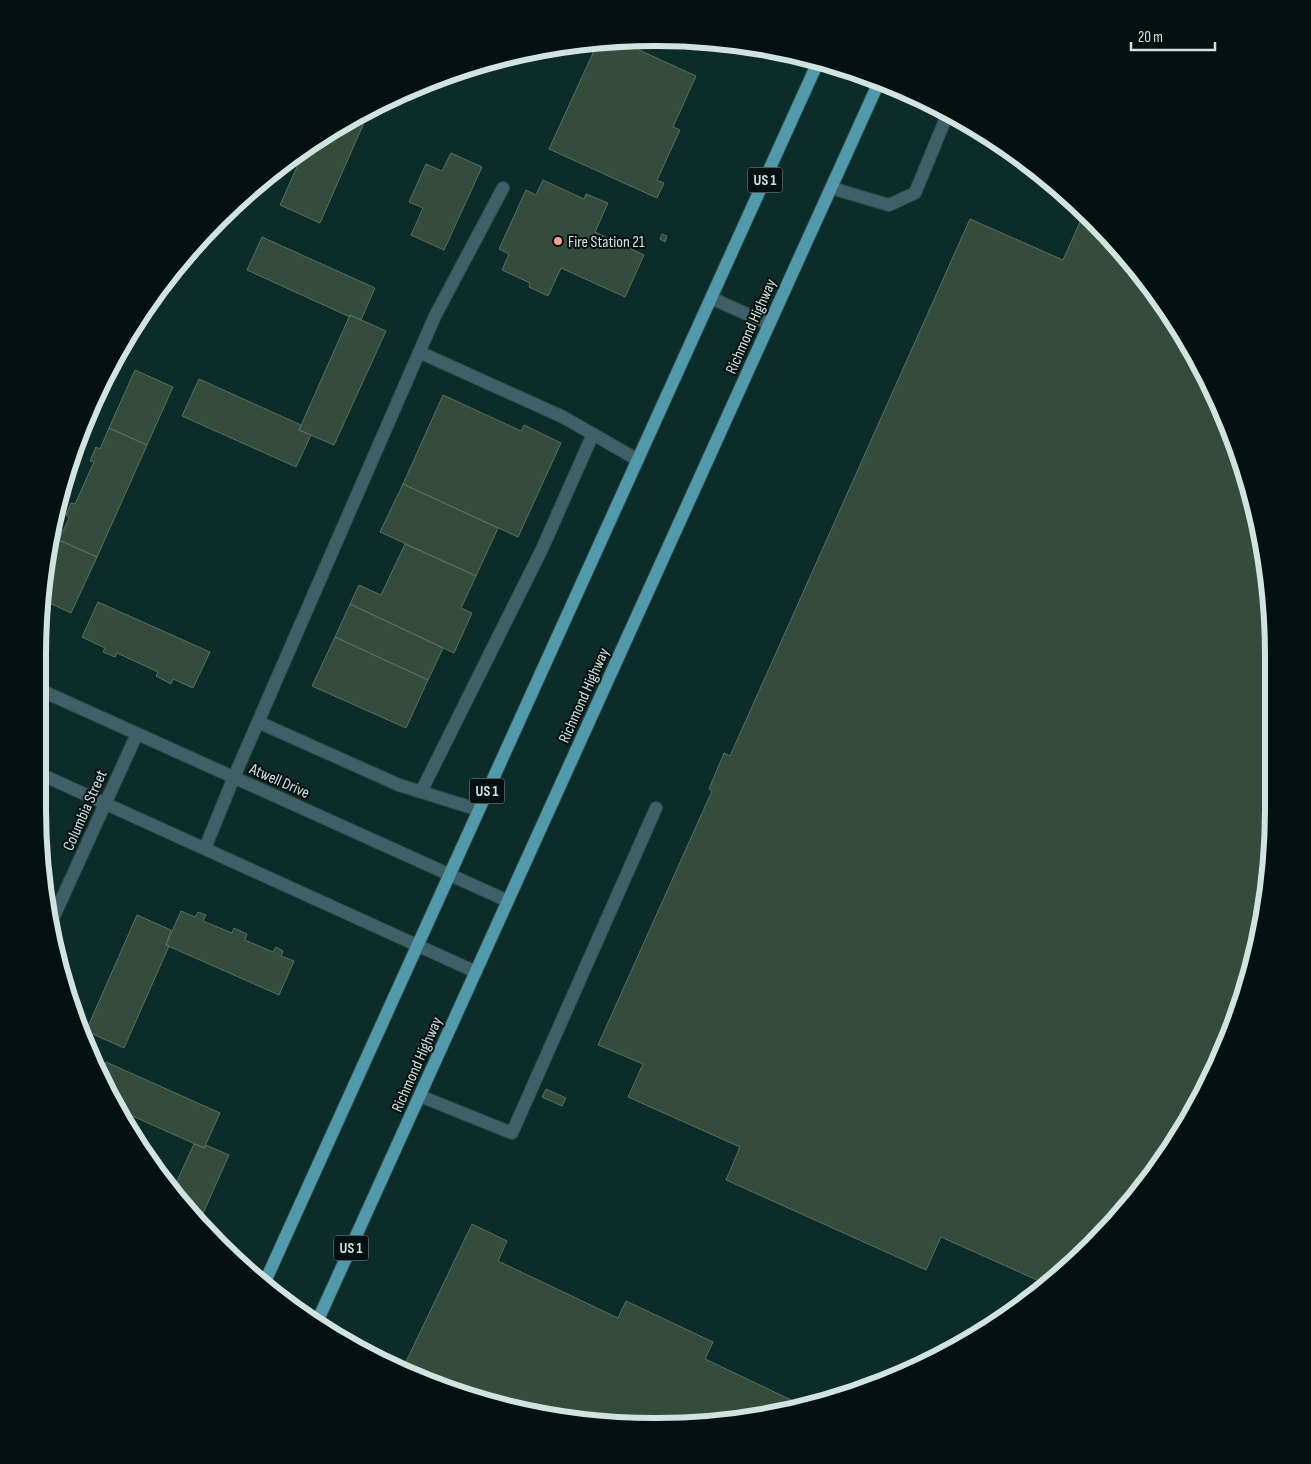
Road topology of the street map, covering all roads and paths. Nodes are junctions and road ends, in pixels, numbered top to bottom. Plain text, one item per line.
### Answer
1 (815, 68) edge
2 (876, 88) edge
3 (945, 120) edge
4 (503, 188) dead end
5 (830, 188) junction
6 (711, 298) junction
7 (769, 324) junction
8 (419, 352) junction
9 (593, 434) junction
10 (638, 460) junction
11 (46, 693) edge
12 (258, 722) junction
13 (137, 734) junction
14 (46, 777) edge
15 (234, 777) junction
16 (421, 792) junction
17 (105, 803) junction
18 (656, 808) dead end
19 (479, 810) junction
20 (205, 848) junction
21 (450, 875) junction
22 (508, 901) junction
23 (55, 913) edge
24 (418, 945) junction
25 (476, 972) junction
26 (420, 1096) junction
27 (267, 1277) edge
28 (319, 1317) edge

1 - 6 main road, US 1
2 - 5 main road, Richmond Highway / US 1
3 - 5 street
4 - 8 street
5 - 7 main road, Richmond Highway / US 1
6 - 7 street
6 - 10 main road, US 1
7 - 22 main road, Richmond Highway / US 1
8 - 9 street
8 - 12 street
9 - 10 street
9 - 16 street
10 - 19 main road, US 1
11 - 13 street, Atwell Drive
12 - 15 street
12 - 16 street
13 - 15 street, Atwell Drive
13 - 17 street, Columbia Street
14 - 17 street
15 - 20 street
15 - 21 street, Atwell Drive
16 - 19 street
17 - 20 street
17 - 23 street, Columbia Street
18 - 26 street
19 - 21 main road, US 1
20 - 24 street
21 - 22 street, Atwell Drive
21 - 24 main road, US 1
22 - 25 main road, Richmond Highway / US 1
24 - 25 street
24 - 27 main road, US 1
25 - 26 main road, Richmond Highway / US 1
26 - 28 main road, Richmond Highway / US 1

